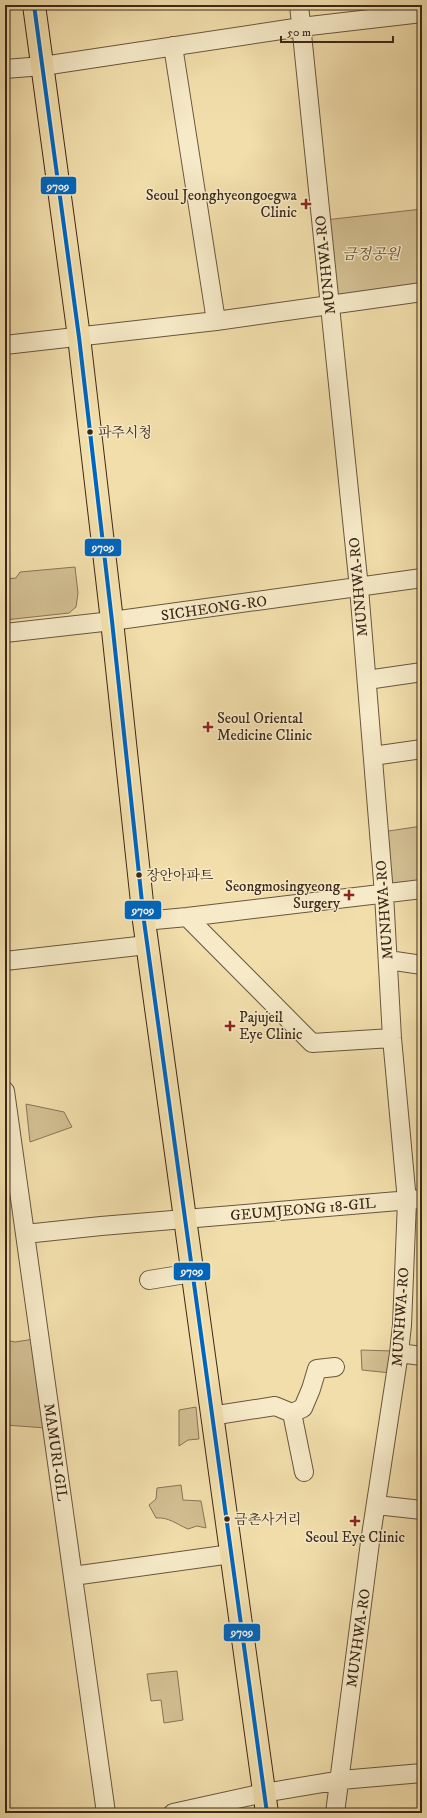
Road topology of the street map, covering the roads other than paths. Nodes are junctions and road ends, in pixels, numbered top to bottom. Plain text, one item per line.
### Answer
1 (34, 5) edge
2 (299, 5) edge
3 (422, 13) edge
4 (301, 27) junction
5 (173, 46) junction
6 (43, 66) junction
7 (5, 69) edge
8 (422, 292) edge
9 (329, 306) junction
10 (216, 321) junction
11 (79, 337) junction
12 (5, 345) edge
13 (422, 578) edge
14 (359, 588) junction
15 (112, 621) junction
16 (5, 634) edge
17 (422, 672) edge
18 (367, 680) junction
19 (422, 749) edge
20 (373, 756) junction
21 (422, 889) edge
22 (384, 894) junction
23 (187, 917) junction
24 (144, 921) junction
25 (147, 945) junction
26 (388, 960) junction
27 (5, 961) edge
28 (422, 966) edge
29 (392, 1038) junction
30 (5, 1091) edge
31 (415, 1200) edge
32 (184, 1219) junction
33 (25, 1234) junction
34 (192, 1273) junction
35 (149, 1280) dead end
36 (399, 1353) junction
37 (422, 1356) edge
38 (335, 1367) dead end
39 (292, 1413) junction
40 (212, 1416) junction
41 (304, 1472) dead end
42 (376, 1506) junction
43 (422, 1510) edge
44 (231, 1554) junction
45 (73, 1576) junction
46 (422, 1773) edge
47 (340, 1780) junction
48 (266, 1803) edge
49 (106, 1813) edge
50 (173, 1813) edge
51 (335, 1813) edge

1 - 6 main road
2 - 4 street, MUNHWA-RO
3 - 4 street
4 - 5 street
4 - 9 street, MUNHWA-RO
5 - 6 street
5 - 10 street
6 - 7 street
6 - 11 main road
8 - 9 street
9 - 10 street
9 - 14 street, MUNHWA-RO
10 - 11 street
11 - 12 street
11 - 15 main road
13 - 14 street, SICHEONG-RO
14 - 15 street, SICHEONG-RO
14 - 18 street, MUNHWA-RO
15 - 16 street, SICHEONG-RO
15 - 24 main road
17 - 18 street
18 - 20 street, MUNHWA-RO
19 - 20 street
20 - 22 street, MUNHWA-RO
21 - 22 street
22 - 23 street
22 - 26 street, MUNHWA-RO
23 - 24 street
23 - 29 street
24 - 25 main road
25 - 27 street
25 - 32 main road
26 - 28 street
26 - 29 street, MUNHWA-RO
29 - 31 street, MUNHWA-RO
30 - 33 street, MAMURI-GIL
31 - 32 street, GEUMJEONG 18-GIL
31 - 36 street, MUNHWA-RO
32 - 33 street, GEUMJEONG 18-GIL
32 - 34 main road
33 - 45 street, MAMURI-GIL
34 - 35 street
34 - 40 main road
36 - 37 street
36 - 42 street, MUNHWA-RO
38 - 39 street
39 - 40 street
39 - 41 street
40 - 44 main road
42 - 43 street
42 - 47 street, MUNHWA-RO
44 - 45 street
44 - 48 main road
45 - 49 street, MAMURI-GIL
46 - 47 street
47 - 48 street
47 - 51 street, MUNHWA-RO
48 - 50 street

